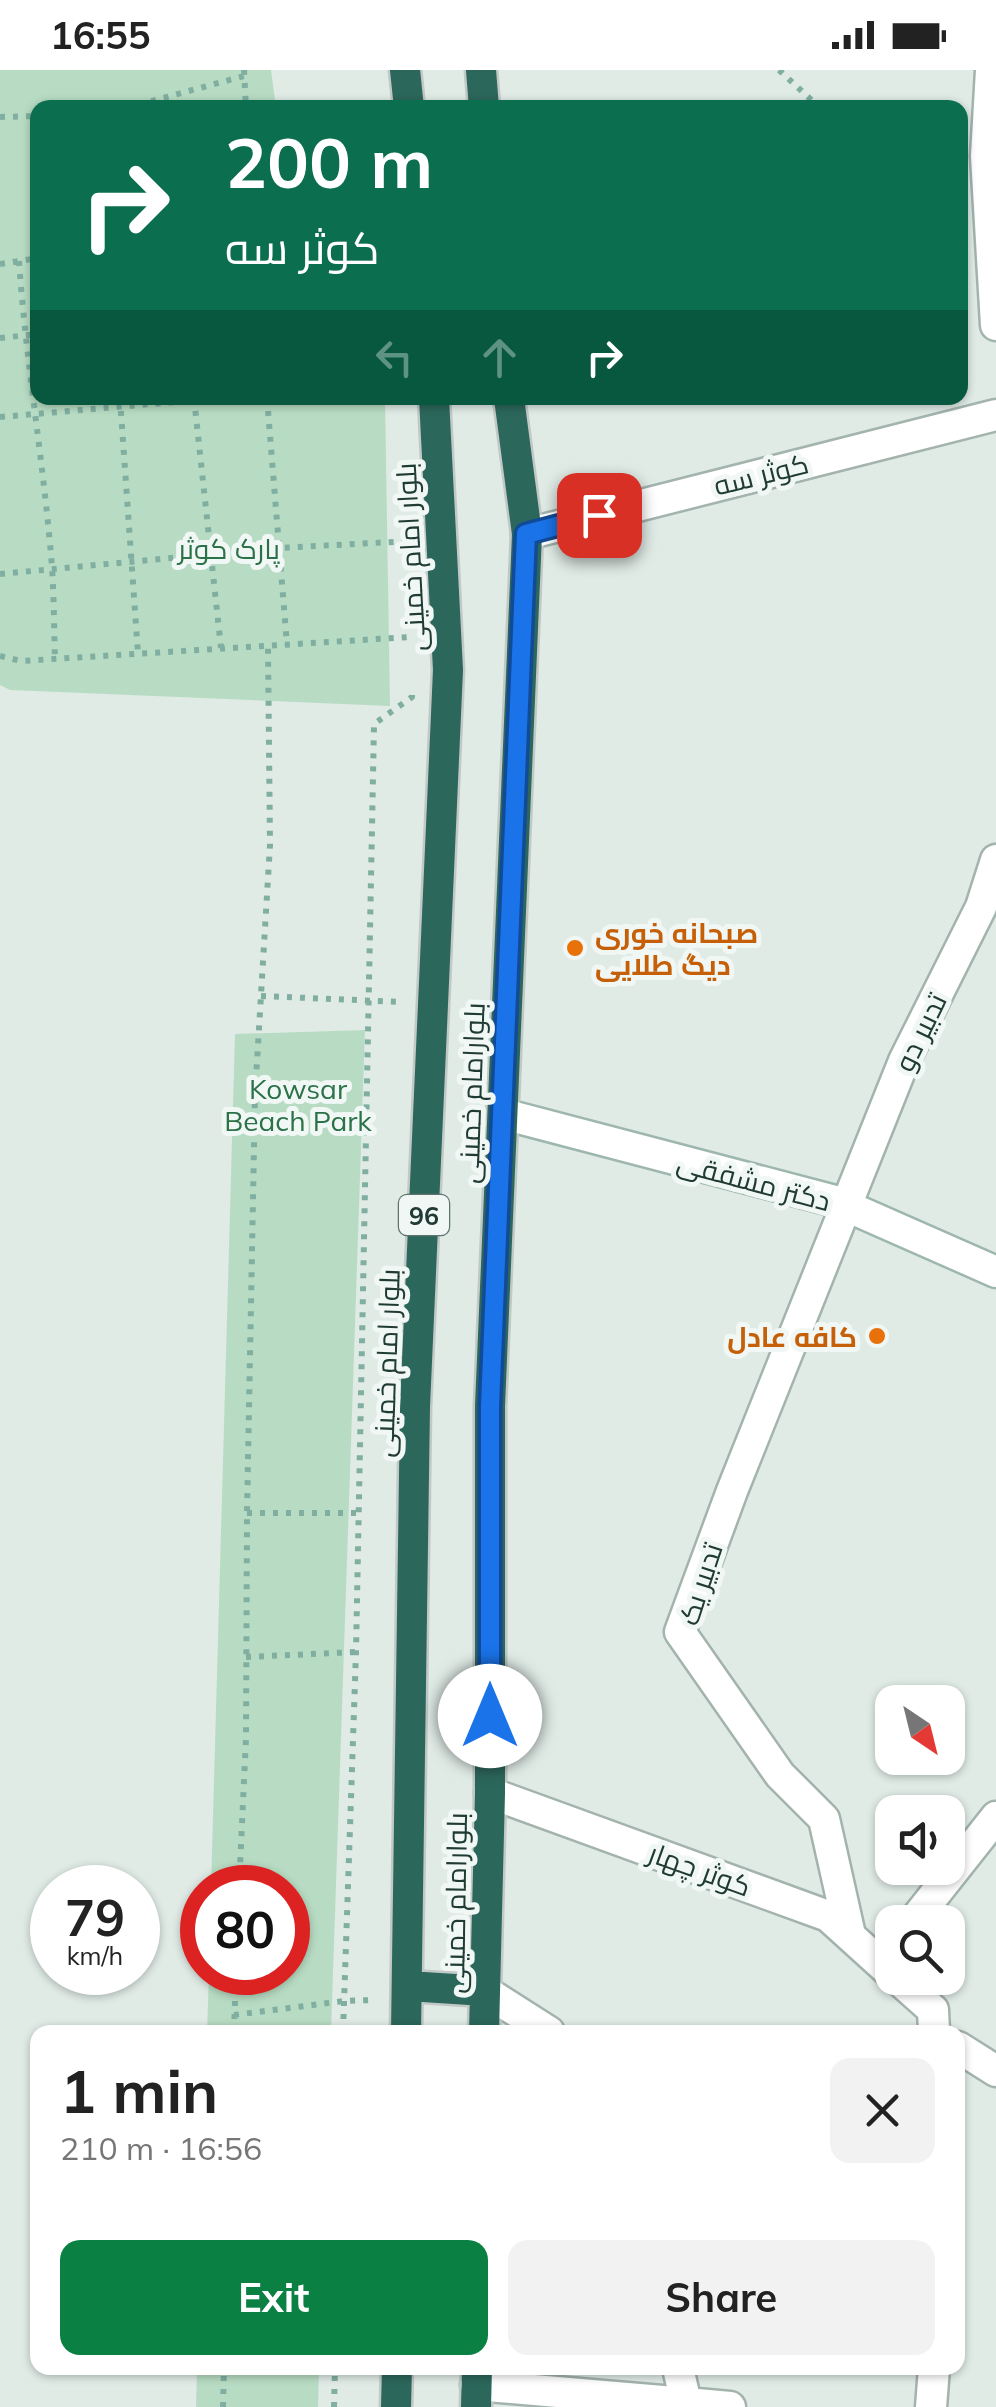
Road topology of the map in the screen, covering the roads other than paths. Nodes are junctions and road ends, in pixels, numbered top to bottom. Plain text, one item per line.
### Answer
1 (405, 70) edge
2 (481, 70) edge
3 (990, 70) edge
4 (408, 100) edge
5 (483, 100) edge
6 (996, 325) edge
7 (434, 405) edge
8 (511, 405) edge
9 (996, 415) edge
10 (526, 534) junction
11 (996, 860) edge
12 (503, 1114) junction
13 (846, 1206) junction
14 (996, 1272) edge
15 (490, 1793) junction
16 (996, 1818) edge
17 (927, 1905) edge
18 (850, 1935) junction
19 (875, 1954) edge
20 (485, 1991) junction
21 (408, 1993) junction
22 (918, 1995) edge
23 (406, 2025) edge
24 (484, 2025) edge
25 (538, 2025) edge
26 (933, 2025) edge
27 (965, 2051) edge
28 (996, 2071) edge
29 (397, 2375) edge
30 (680, 2375) edge
31 (933, 2375) edge
32 (476, 2387) edge
33 (686, 2403) junction
34 (396, 2407) edge
35 (730, 2407) edge
36 (931, 2407) edge

1 - 4 highway
2 - 5 highway
3 - 6 street
7 - 21 highway, بلوار امام خمینی / 96
8 - 10 highway, بلوارامام خمینی
9 - 10 street, کوثر سه
10 - 12 highway, بلوارامام خمینی
11 - 13 street, تدبیر دو
12 - 13 street, دکتر مشفقی
12 - 15 highway, بلوارامام خمینی
13 - 14 street, دکتر مشفقی
13 - 18 street, تدبیر یک
15 - 18 street, کوثر چهار
15 - 20 highway, بلوارامام خمینی
16 - 17 street
18 - 19 street, کوثر چهار
20 - 21 highway
20 - 24 highway, بلوارامام خمینی
20 - 25 street
21 - 23 highway, بلوار امام خمینی / 96
22 - 26 street, کوثر چهار
27 - 28 street
29 - 34 highway
30 - 33 street
31 - 36 street
32 - 33 street
33 - 35 street

